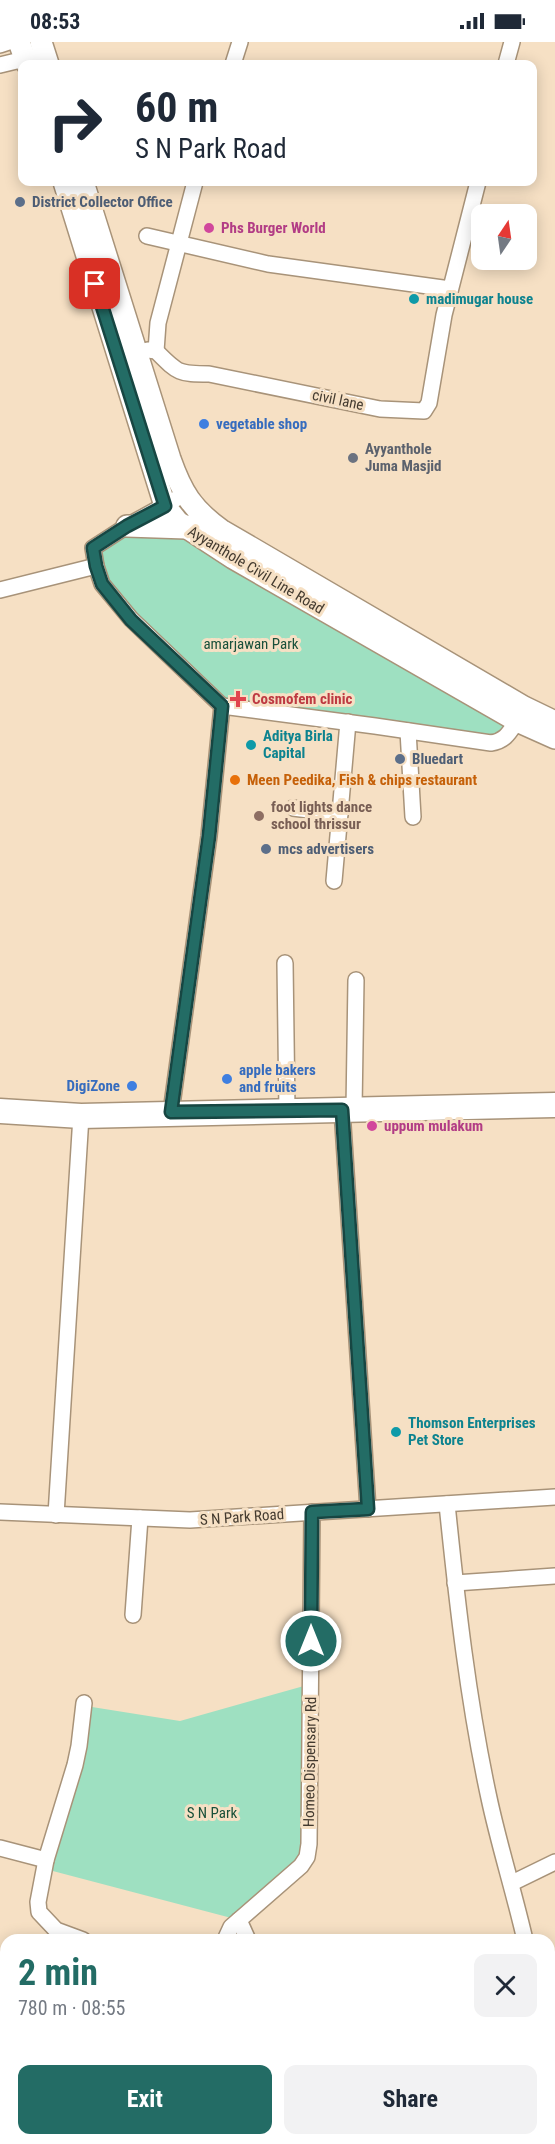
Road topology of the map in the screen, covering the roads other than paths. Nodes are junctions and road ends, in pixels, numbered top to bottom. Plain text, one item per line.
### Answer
1 (9, 42) edge
2 (240, 42) edge
3 (512, 42) edge
4 (0, 45) edge
5 (34, 54) edge
6 (234, 60) edge
7 (507, 60) edge
8 (0, 65) edge
9 (66, 186) edge
10 (84, 186) edge
11 (194, 186) edge
12 (477, 186) edge
13 (147, 236) dead end
14 (179, 243) junction
15 (450, 289) junction
16 (138, 359) junction
17 (185, 494) junction
18 (165, 506) junction
19 (194, 522) junction
20 (127, 526) junction
21 (96, 566) junction
22 (0, 590) edge
23 (222, 706) junction
24 (517, 721) junction
25 (348, 722) junction
26 (408, 731) junction
27 (555, 733) edge
28 (293, 808) dead end
29 (340, 814) junction
30 (413, 817) dead end
31 (334, 881) dead end
32 (285, 963) dead end
33 (356, 980) dead end
34 (555, 1105) edge
35 (348, 1110) junction
36 (0, 1111) edge
37 (287, 1111) junction
38 (171, 1112) junction
39 (81, 1116) junction
40 (555, 1497) edge
41 (447, 1504) junction
42 (368, 1509) junction
43 (0, 1512) edge
44 (312, 1512) junction
45 (56, 1515) junction
46 (140, 1518) junction
47 (555, 1576) edge
48 (455, 1583) junction
49 (133, 1615) dead end
50 (84, 1703) dead end
51 (0, 1848) edge
52 (46, 1860) junction
53 (555, 1862) edge
54 (512, 1883) junction
55 (239, 1920) junction
56 (66, 1934) edge
57 (228, 1934) edge
58 (245, 1934) edge
59 (524, 1934) edge

1 - 4 street
2 - 6 street
3 - 7 street
5 - 8 street
9 - 16 main road, Ayyanthole Civil Line Road
10 - 16 main road, Ayyanthole Civil Line Road
11 - 14 street
12 - 15 street, civil lane
13 - 14 street
14 - 15 street
14 - 16 street
15 - 16 street, civil lane
16 - 17 main road, Ayyanthole Civil Line Road
16 - 18 main road, Ayyanthole Civil Line Road
17 - 18 street
17 - 19 main road, Ayyanthole Civil Line Road
18 - 19 main road, Ayyanthole Civil Line Road
18 - 20 street
19 - 20 main road
19 - 24 main road, Ayyanthole Civil Line Road
19 - 27 main road, Ayyanthole Civil Line Road
20 - 21 street
21 - 22 street
21 - 23 street
23 - 25 street
23 - 38 street
24 - 26 street
24 - 27 main road, Ayyanthole Civil Line Road
25 - 26 street
25 - 29 street
26 - 30 street
28 - 29 street
29 - 31 street
32 - 37 street
33 - 35 street
34 - 35 main road
35 - 37 main road
35 - 42 street
36 - 39 main road
37 - 38 main road
38 - 39 main road
39 - 45 street
40 - 41 street, S N Park Road
41 - 42 street, S N Park Road
41 - 48 street
42 - 44 street, S N Park Road
43 - 45 street, S N Park Road
44 - 46 street, S N Park Road
44 - 55 street, Homeo Dispensary Rd
45 - 46 street, S N Park Road
46 - 49 street
47 - 48 street
48 - 54 street
50 - 52 street
51 - 52 street
52 - 56 street
53 - 54 street
54 - 59 street
55 - 57 street, Homeo Dispensary Rd
55 - 58 street

